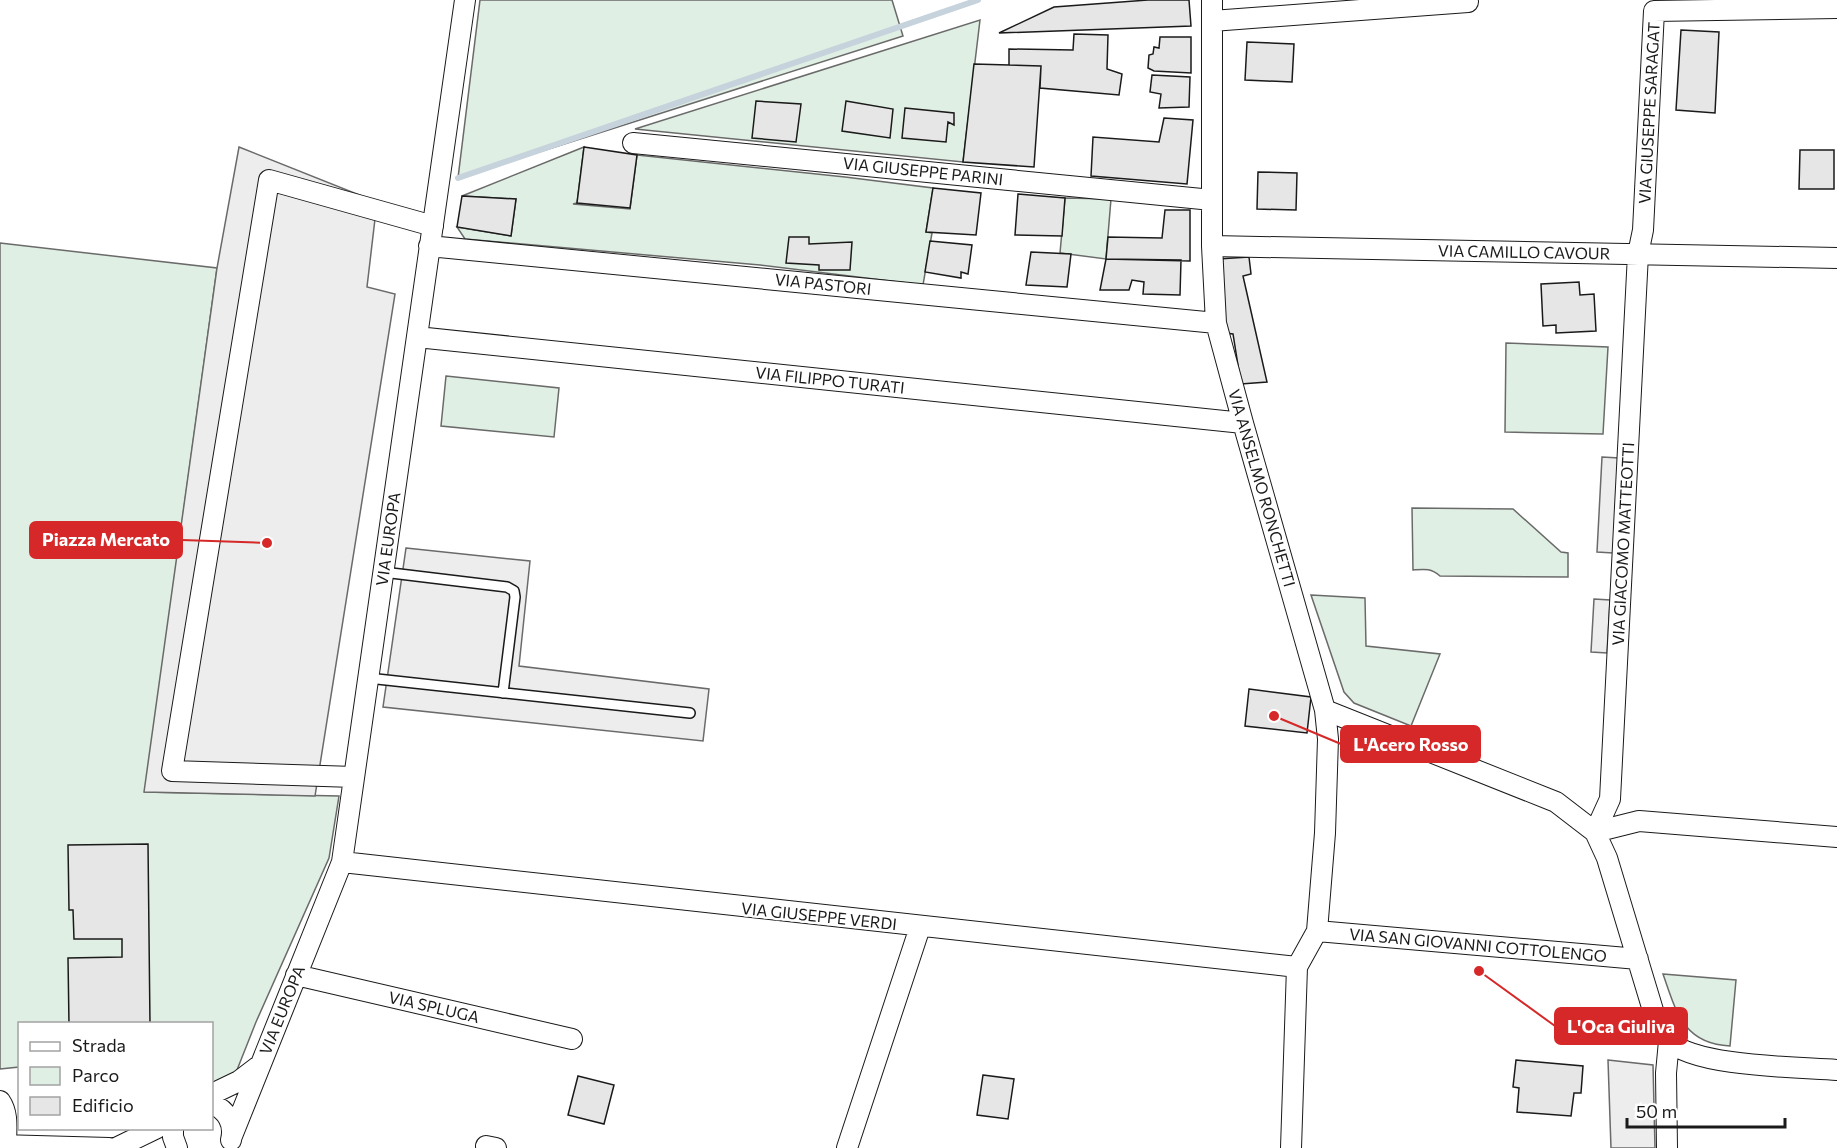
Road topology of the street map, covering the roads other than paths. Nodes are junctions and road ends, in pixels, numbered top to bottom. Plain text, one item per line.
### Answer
1 (465, 0) edge
2 (1212, 0) edge
3 (1468, 2) dead end
4 (1837, 8) edge
5 (1212, 21) junction
6 (633, 142) dead end
7 (1212, 200) junction
8 (432, 226) junction
9 (429, 246) junction
10 (1212, 246) junction
11 (1638, 254) junction
12 (1837, 258) edge
13 (1216, 323) junction
14 (417, 337) junction
15 (1243, 423) junction
16 (383, 572) junction
17 (367, 678) junction
18 (503, 693) junction
19 (1325, 710) junction
20 (690, 714) dead end
21 (354, 777) junction
22 (1595, 832) junction
23 (1837, 837) edge
24 (342, 862) junction
25 (920, 927) junction
26 (1317, 931) junction
27 (1638, 959) junction
28 (1297, 967) junction
29 (296, 975) junction
30 (572, 1039) dead end
31 (1669, 1041) junction
32 (260, 1065) junction
33 (1837, 1070) edge
34 (213, 1094) edge
35 (0, 1101) edge
36 (213, 1105) edge
37 (153, 1130) edge
38 (173, 1130) edge
39 (230, 1142) edge
40 (3, 1145) edge
41 (109, 1148) edge
42 (116, 1148) edge
43 (177, 1148) edge
44 (847, 1148) edge
45 (854, 1148) edge
46 (1291, 1148) edge
47 (1667, 1148) edge

1 - 8 street, VIA EUROPA
2 - 5 street, VIA ANSELMO RONCHETTI
3 - 5 street
4 - 11 street, VIA GIUSEPPE SARAGAT
5 - 7 street, VIA ANSELMO RONCHETTI
6 - 7 street, VIA GIUSEPPE PARINI
7 - 10 street, VIA ANSELMO RONCHETTI
8 - 9 street, VIA EUROPA
8 - 21 street
9 - 13 street, VIA PASTORI
9 - 14 street, VIA EUROPA
10 - 11 street, VIA CAMILLO CAVOUR
10 - 13 street, VIA ANSELMO RONCHETTI
11 - 12 street, VIA CAMILLO CAVOUR
11 - 22 street, VIA GIACOMO MATTEOTTI
13 - 15 street, VIA ANSELMO RONCHETTI
14 - 15 street, VIA FILIPPO TURATI
14 - 16 street, VIA EUROPA
15 - 19 street, VIA ANSELMO RONCHETTI
16 - 17 street, VIA EUROPA
16 - 18 lane
17 - 18 lane
17 - 21 street, VIA EUROPA
18 - 20 lane
19 - 22 street
19 - 26 street, VIA ANSELMO RONCHETTI
21 - 24 street, VIA EUROPA
22 - 23 street
22 - 27 street
24 - 25 street, VIA GIUSEPPE VERDI
24 - 29 street, VIA EUROPA
25 - 28 street, VIA GIUSEPPE VERDI
25 - 44 street
26 - 27 street, VIA SAN GIOVANNI COTTOLENGO
26 - 28 street, VIA ANSELMO RONCHETTI
27 - 31 street
28 - 46 street
29 - 30 street, VIA SPLUGA
29 - 32 street, VIA EUROPA
31 - 33 street
31 - 47 street
32 - 34 street, VIA EUROPA
32 - 39 street, VIA EUROPA
35 - 40 street
36 - 39 street
37 - 42 street
38 - 43 street
40 - 41 street
44 - 45 street

